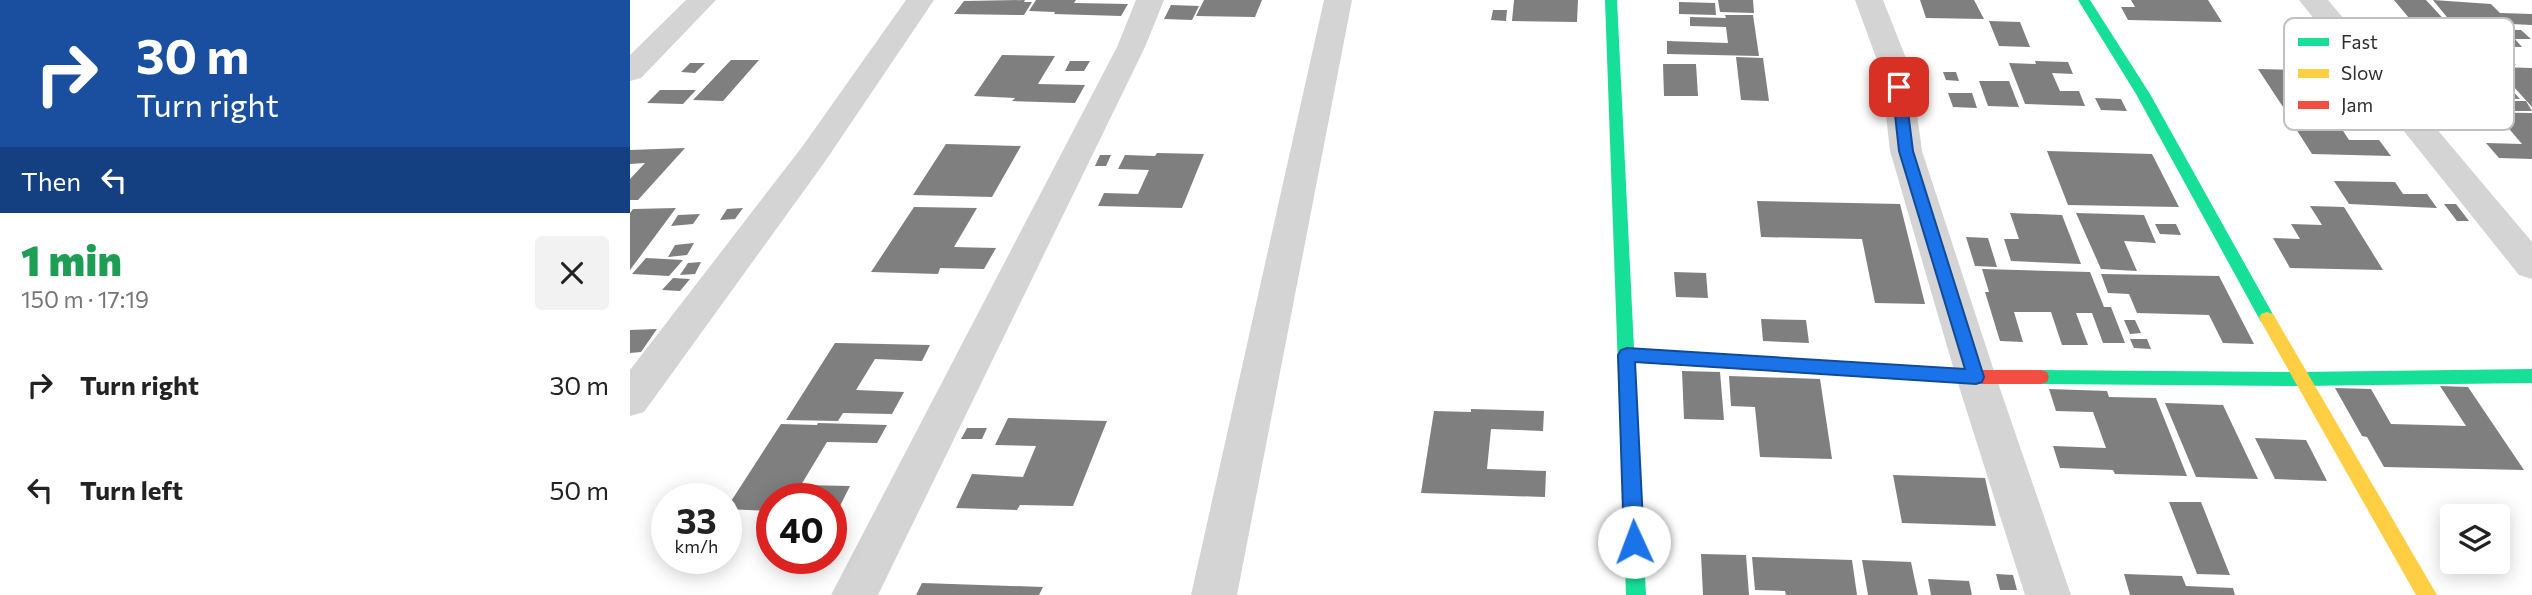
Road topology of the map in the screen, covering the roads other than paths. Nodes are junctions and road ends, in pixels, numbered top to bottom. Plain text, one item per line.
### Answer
1 (702, 0) edge
2 (920, 0) edge
3 (1150, 0) edge
4 (1338, 0) edge
5 (1611, 0) edge
6 (1869, 0) edge
7 (2084, 0) edge
8 (2313, 0) edge
9 (2328, 18) edge
10 (630, 72) edge
11 (2420, 130) edge
12 (2532, 266) edge
13 (1627, 355) junction
14 (2532, 376) edge
15 (1976, 377) junction
16 (2300, 379) junction
17 (630, 400) edge
18 (853, 595) edge
19 (1214, 595) edge
20 (1636, 595) edge
21 (2048, 595) edge
22 (2427, 595) edge

1 - 10 street
2 - 17 street
3 - 18 street
4 - 19 street
5 - 13 street
6 - 15 street
7 - 16 street
8 - 9 street
11 - 12 street
13 - 15 street
13 - 20 street
14 - 16 street
15 - 16 street
15 - 21 street
16 - 22 street

